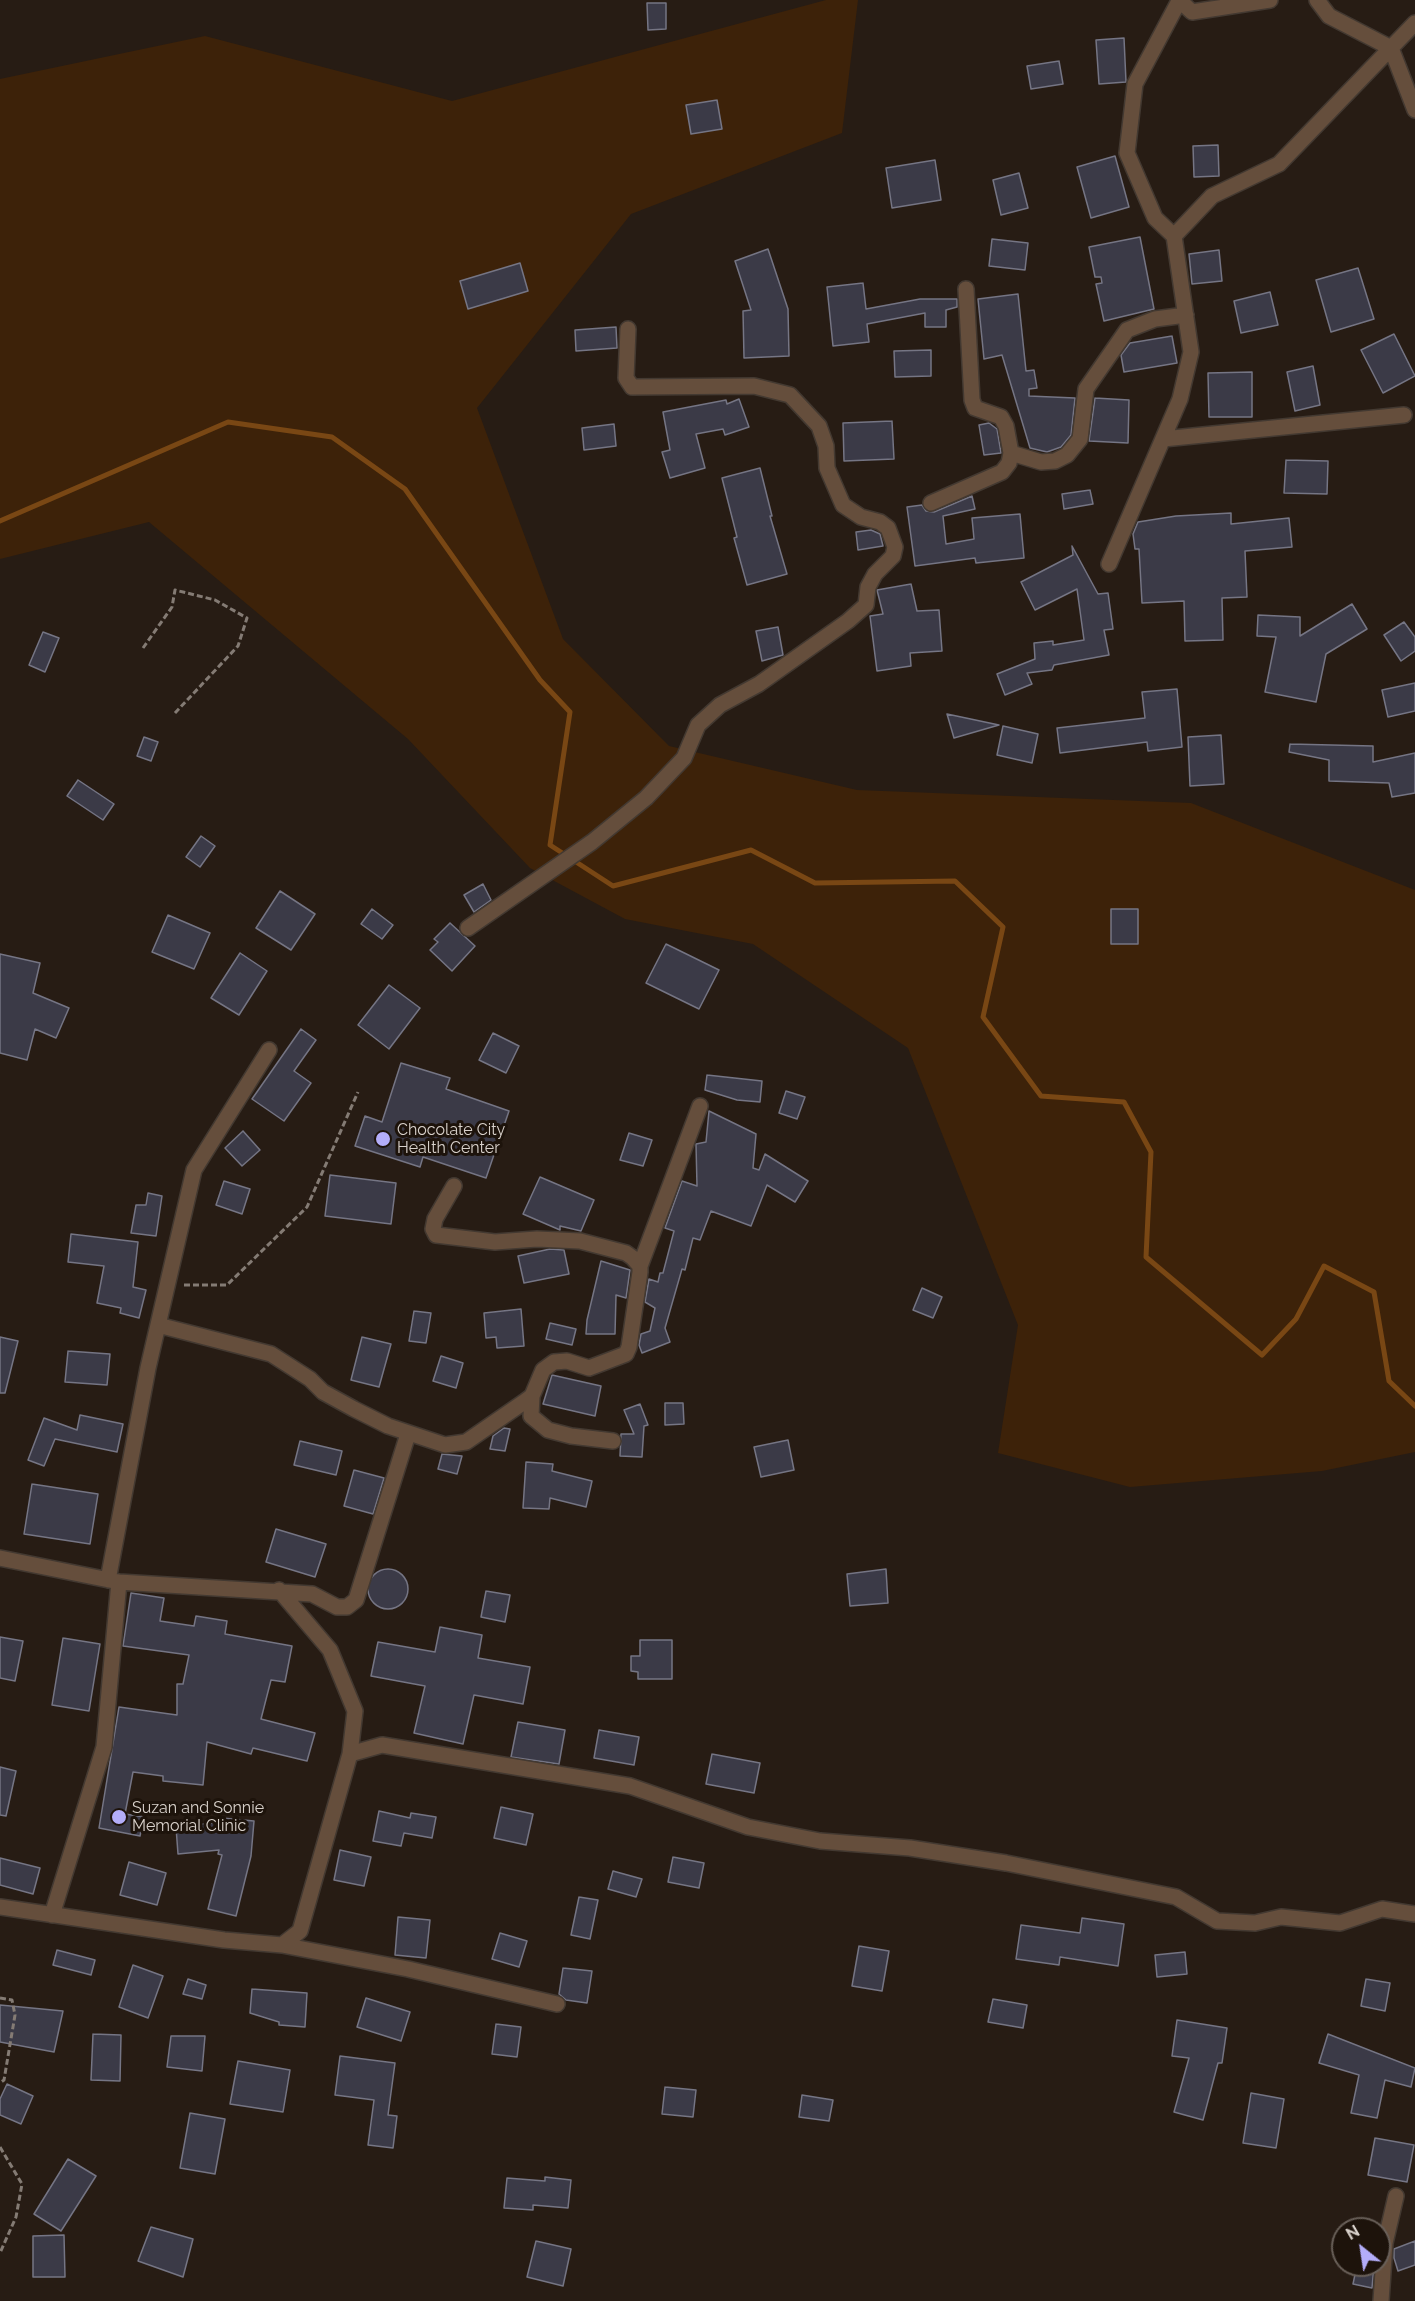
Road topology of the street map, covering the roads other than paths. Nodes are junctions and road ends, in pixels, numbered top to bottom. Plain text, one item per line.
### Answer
1 (1270, 0) edge
2 (1317, 0) edge
3 (1179, 1) edge
4 (1415, 23) edge
5 (1391, 48) junction
6 (1415, 110) edge
7 (1174, 236) junction
8 (966, 289) dead end
9 (1186, 315) junction
10 (628, 329) dead end
11 (1404, 415) dead end
12 (1163, 439) junction
13 (1011, 453) junction
14 (931, 502) dead end
15 (1109, 564) dead end
16 (468, 928) dead end
17 (269, 1050) dead end
18 (700, 1106) dead end
19 (454, 1186) dead end
20 (640, 1266) junction
21 (158, 1325) junction
22 (532, 1396) junction
23 (408, 1434) junction
24 (613, 1441) dead end
25 (0, 1558) edge
26 (114, 1581) junction
27 (279, 1590) junction
28 (350, 1754) junction
29 (0, 1907) edge
30 (1415, 1914) edge
31 (52, 1915) junction
32 (282, 1945) junction
33 (557, 2004) dead end
34 (1396, 2196) dead end
35 (1380, 2301) edge

1 - 3 street
2 - 5 street
3 - 7 street
4 - 5 street
5 - 6 street
5 - 7 street
7 - 9 street
8 - 13 street
9 - 12 street
9 - 13 street
10 - 16 street
11 - 12 street
12 - 15 street
13 - 14 street
17 - 21 street
18 - 20 street
19 - 20 street
20 - 22 street
21 - 23 street
21 - 26 street
22 - 23 street
22 - 24 street
23 - 27 street
25 - 26 street
26 - 27 street
26 - 31 street
27 - 28 street
28 - 30 street
28 - 32 street
29 - 31 street
31 - 32 street
32 - 33 street
34 - 35 street

